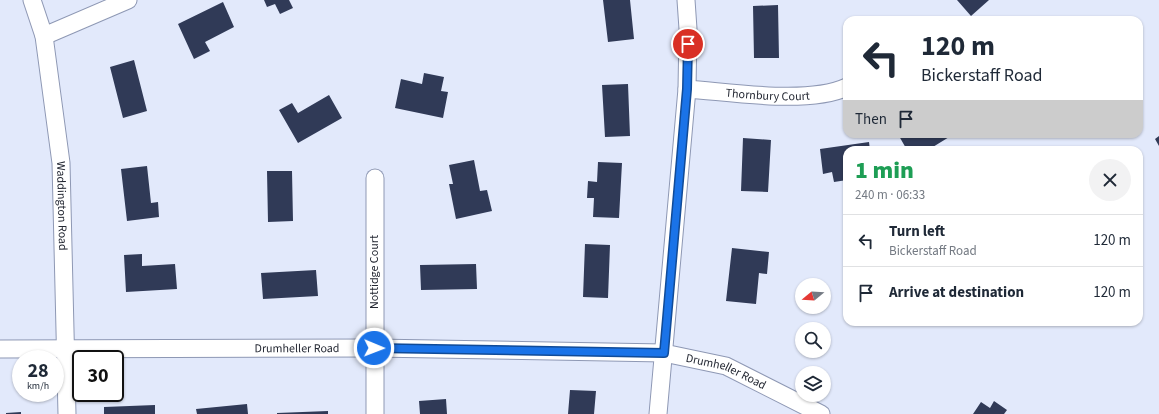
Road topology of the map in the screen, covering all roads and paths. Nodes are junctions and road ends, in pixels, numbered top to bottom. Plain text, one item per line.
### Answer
1 (32, 0) edge
2 (128, 0) edge
3 (686, 0) edge
4 (44, 36) junction
5 (843, 88) edge
6 (687, 89) junction
7 (375, 178) dead end
8 (66, 348) junction
9 (374, 348) junction
10 (0, 349) edge
11 (664, 353) junction
12 (67, 414) edge
13 (375, 414) edge
14 (658, 414) edge
15 (821, 414) edge

1 - 4 street, Waddington Road
2 - 4 street
3 - 6 street
4 - 8 street, Waddington Road
5 - 6 street, Thornbury Court
6 - 11 street
7 - 9 street, Nottidge Court
8 - 9 street, Drumheller Road
8 - 10 street, Drumheller Road
8 - 12 street, Waddington Road
9 - 11 street, Drumheller Road
9 - 13 street, Nottidge Court
11 - 14 street
11 - 15 street, Drumheller Road

